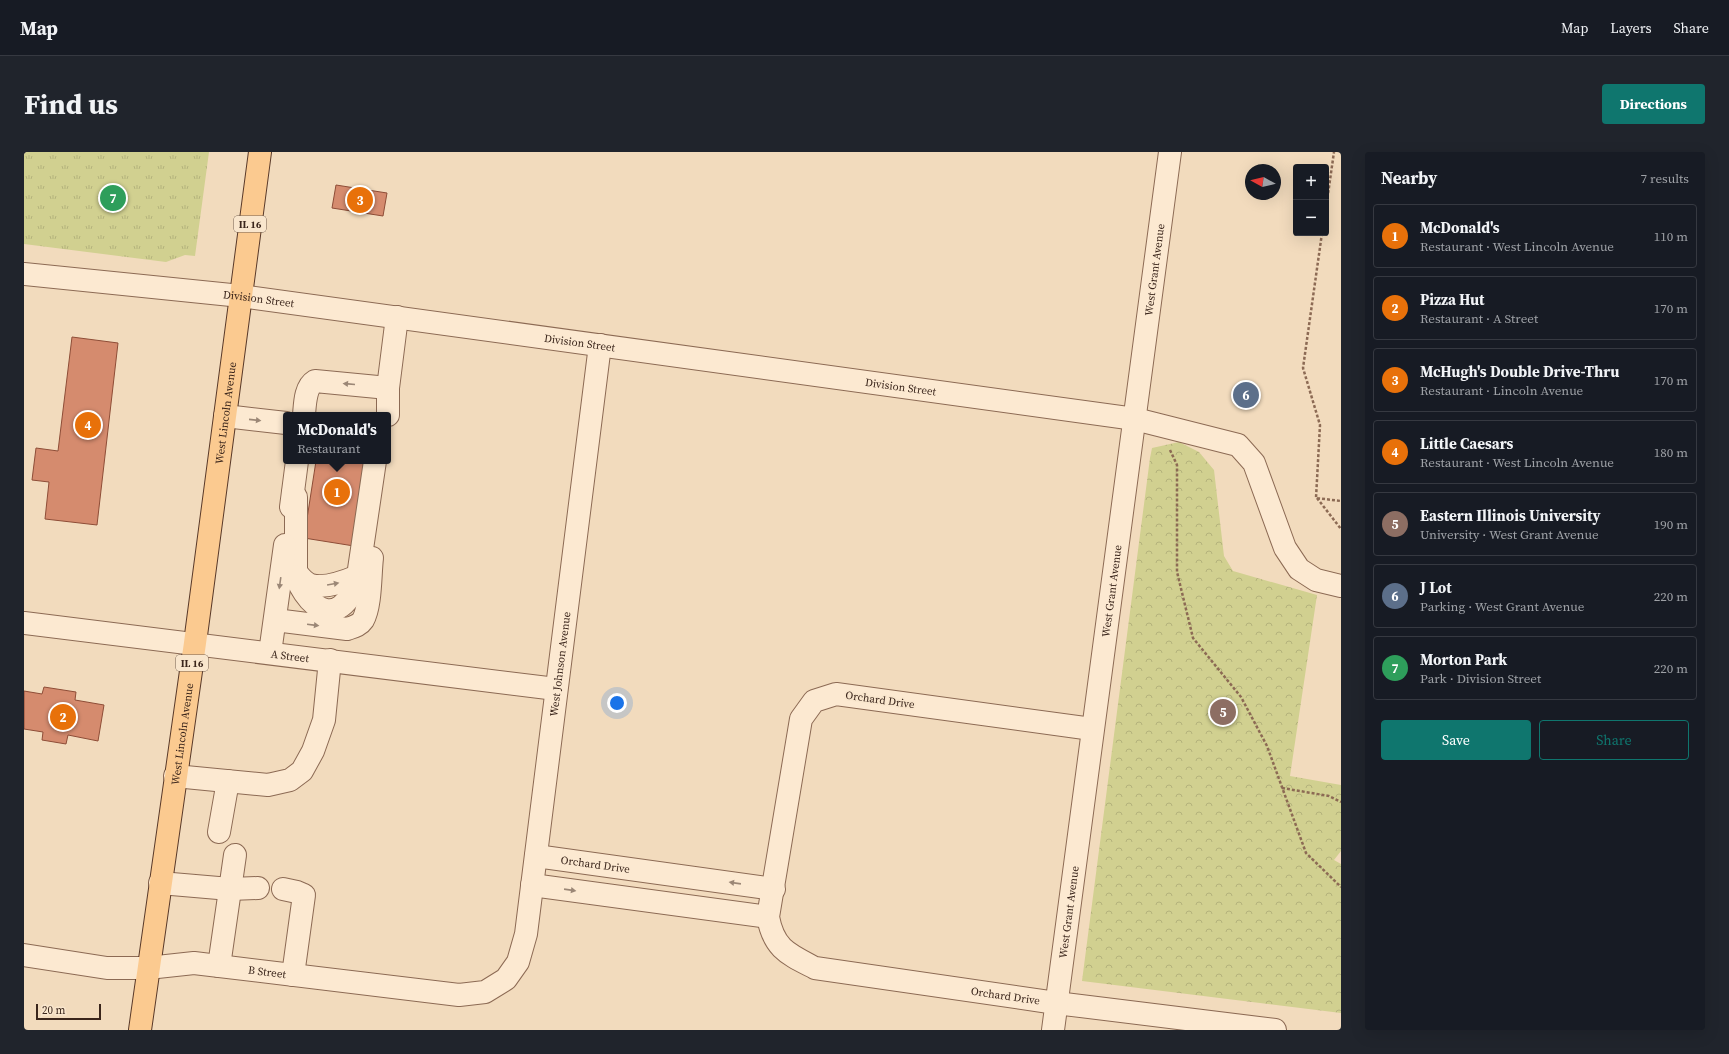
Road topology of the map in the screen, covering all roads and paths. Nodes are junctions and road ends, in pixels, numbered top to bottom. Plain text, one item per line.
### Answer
1 (260, 152) edge
2 (1170, 152) edge
3 (1334, 152) edge
4 (1327, 200) edge
5 (1322, 236) edge
6 (24, 274) edge
7 (241, 296) junction
8 (397, 317) junction
9 (600, 345) junction
10 (388, 388) junction
11 (304, 412) edge
12 (388, 412) edge
13 (225, 416) junction
14 (1135, 419) junction
15 (283, 423) edge
16 (1166, 444) dead end
17 (297, 464) edge
18 (374, 464) edge
19 (384, 464) edge
20 (293, 493) junction
21 (1316, 498) junction
22 (1341, 501) edge
23 (1341, 529) edge
24 (1341, 586) edge
25 (275, 620) junction
26 (24, 623) edge
27 (194, 643) junction
28 (270, 653) junction
29 (330, 660) junction
30 (556, 689) junction
31 (1092, 729) junction
32 (176, 776) junction
33 (228, 781) junction
34 (1282, 788) junction
35 (1341, 802) edge
36 (219, 832) dead end
37 (235, 855) dead end
38 (536, 856) junction
39 (160, 883) junction
40 (532, 885) junction
41 (1341, 887) edge
42 (258, 888) dead end
43 (774, 888) junction
44 (230, 889) junction
45 (284, 889) dead end
46 (768, 917) junction
47 (24, 955) edge
48 (219, 966) junction
49 (148, 968) junction
50 (294, 975) junction
51 (506, 979) joint
52 (1056, 1003) junction
53 (140, 1030) edge
54 (1053, 1030) edge
55 (1275, 1030) edge

1 - 7 main road, IL 16
2 - 14 street, West Grant Avenue
3 - 4 path
5 - 21 path
6 - 7 street, Division Street
7 - 8 street, Division Street
7 - 13 main road, West Lincoln Avenue / IL 16
8 - 9 street, Division Street
8 - 10 street
9 - 14 street, Division Street
9 - 30 street, West Johnson Avenue
10 -> 11 street
10 - 12 street
13 -> 15 street
13 - 27 main road, West Lincoln Avenue / IL 16
14 - 24 street, Division Street
14 - 31 street, West Grant Avenue
16 - 34 path
17 - 20 street
20 -> 18 street
25 -> 19 street
20 -> 25 street
21 - 22 path
21 - 23 path
25 - 28 street
26 - 27 street, A Street
27 - 28 street, A Street
27 - 32 main road, West Lincoln Avenue / IL 16
28 - 29 street, A Street
29 - 30 street, A Street
29 - 33 street
30 - 38 street, West Johnson Avenue
31 - 43 street, Orchard Drive
31 - 52 street, West Grant Avenue
32 - 33 street
32 - 39 main road, West Lincoln Avenue / IL 16
33 - 36 street
34 - 35 path
34 - 41 path
37 - 44 street
38 - 40 street, West Johnson Avenue
43 -> 38 street, Orchard Drive
39 - 44 street
39 - 49 main road, West Lincoln Avenue / IL 16
40 -> 46 street
40 - 51 street, West Johnson Avenue
42 - 44 street
43 - 46 street, Orchard Drive
44 - 48 street
45 - 50 street
46 - 52 street, Orchard Drive
47 - 49 street, B Street
48 - 49 street, B Street
48 - 50 street, B Street
49 - 53 main road, West Lincoln Avenue / IL 16
50 - 51 street, B Street
52 - 54 street, West Grant Avenue
52 - 55 street, Orchard Drive

